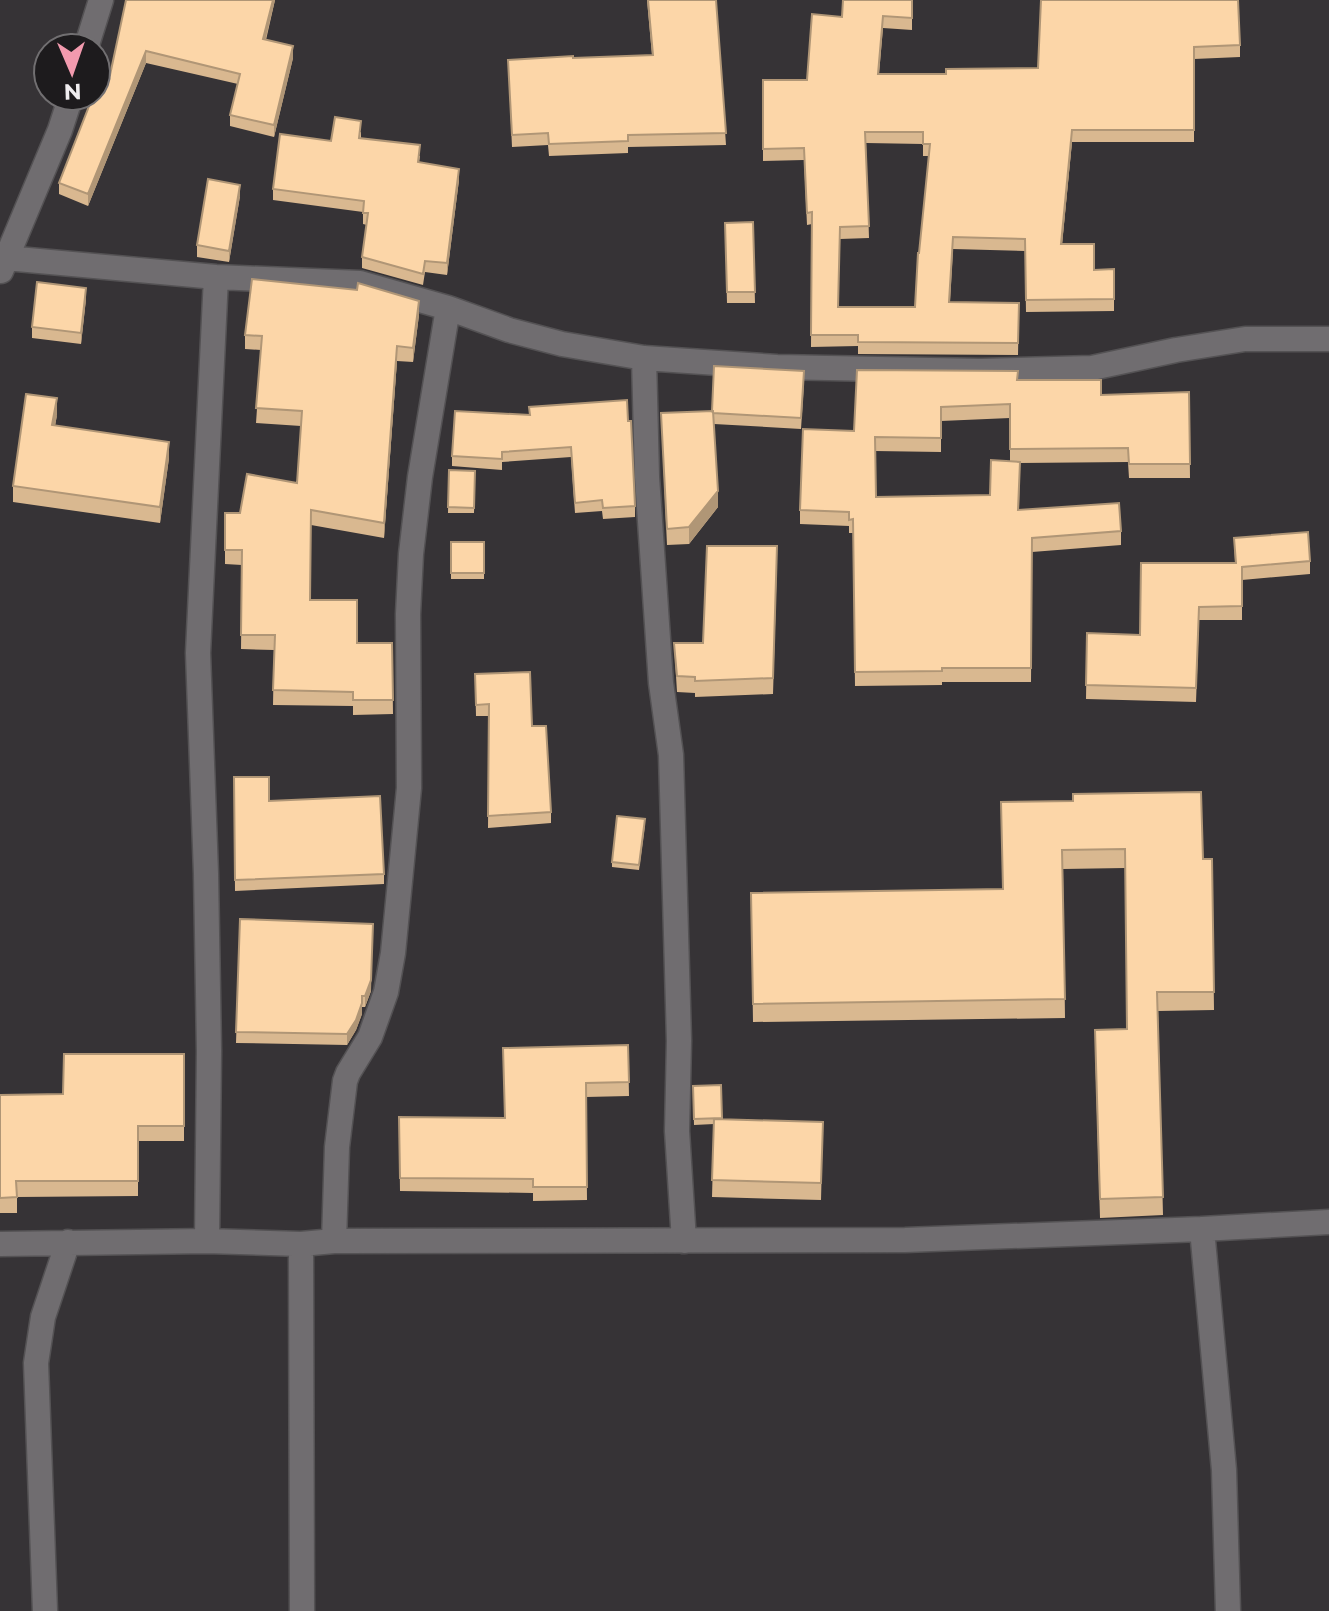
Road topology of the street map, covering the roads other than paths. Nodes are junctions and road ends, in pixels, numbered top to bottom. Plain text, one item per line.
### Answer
1 (101, 0) edge
2 (91, 32) edge
3 (66, 112) edge
4 (3, 266) edge
5 (216, 277) junction
6 (448, 308) junction
7 (1329, 339) edge
8 (644, 358) junction
9 (1329, 1222) edge
10 (1202, 1229) junction
11 (207, 1241) junction
12 (334, 1241) junction
13 (684, 1241) junction
14 (68, 1242) junction
15 (0, 1244) edge
16 (301, 1244) junction
17 (45, 1611) edge
18 (302, 1611) edge
19 (1228, 1611) edge

1 - 2 street
3 - 4 street
4 - 5 street
5 - 6 street
5 - 11 street
6 - 8 street
6 - 12 street
7 - 8 street
8 - 13 street
9 - 10 street
10 - 13 street
10 - 19 street
11 - 14 street
11 - 16 street
12 - 13 street
12 - 16 street
14 - 15 street
14 - 17 street
16 - 18 street

